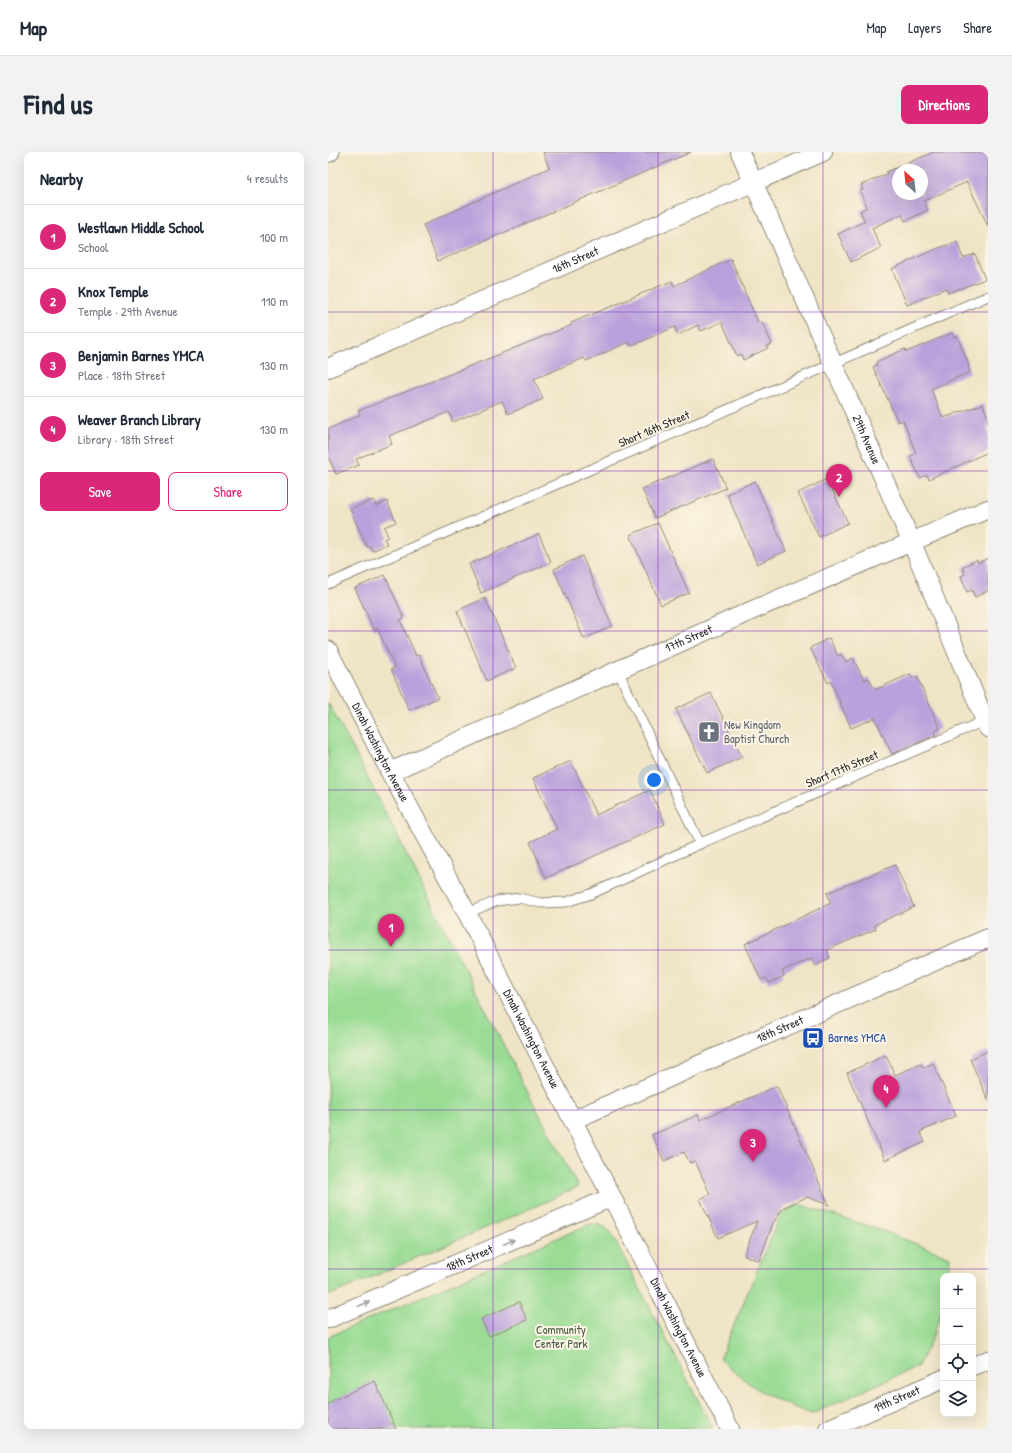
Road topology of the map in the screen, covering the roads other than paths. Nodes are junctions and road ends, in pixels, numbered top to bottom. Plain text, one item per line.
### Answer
1 (740, 152) edge
2 (823, 152) edge
3 (753, 183) junction
4 (988, 296) edge
5 (834, 364) junction
6 (328, 368) edge
7 (988, 509) edge
8 (912, 542) junction
9 (328, 584) edge
10 (328, 650) edge
11 (618, 671) junction
12 (987, 723) edge
13 (390, 772) junction
14 (703, 842) junction
15 (467, 913) junction
16 (988, 938) edge
17 (573, 1120) junction
18 (612, 1197) junction
19 (328, 1319) edge
20 (988, 1360) edge
21 (976, 1365) edge
22 (940, 1380) edge
23 (730, 1429) edge
24 (828, 1429) edge

1 - 3 street, 29th Avenue
2 - 3 street, 16th Street
3 - 5 street, 29th Avenue
3 - 6 street, 16th Street
4 - 5 lane, Short 16th Street
5 - 8 street, 29th Avenue
5 - 9 lane, Short 16th Street
7 - 8 street, 17th Street
8 - 11 street, 17th Street
8 - 12 street, 29th Avenue
10 - 13 street, Dinah Washington Avenue
11 - 13 street, 17th Street
11 - 14 lane
12 - 14 lane, Short 17th Street
13 - 15 street, Dinah Washington Avenue
14 - 15 lane, Short 17th Street
15 - 17 street, Dinah Washington Avenue
16 - 17 street, 18th Street
17 - 18 street, Dinah Washington Avenue
19 -> 18 street, 18th Street
18 - 23 street, Dinah Washington Avenue
20 - 21 street
22 - 24 street, 19th Street

